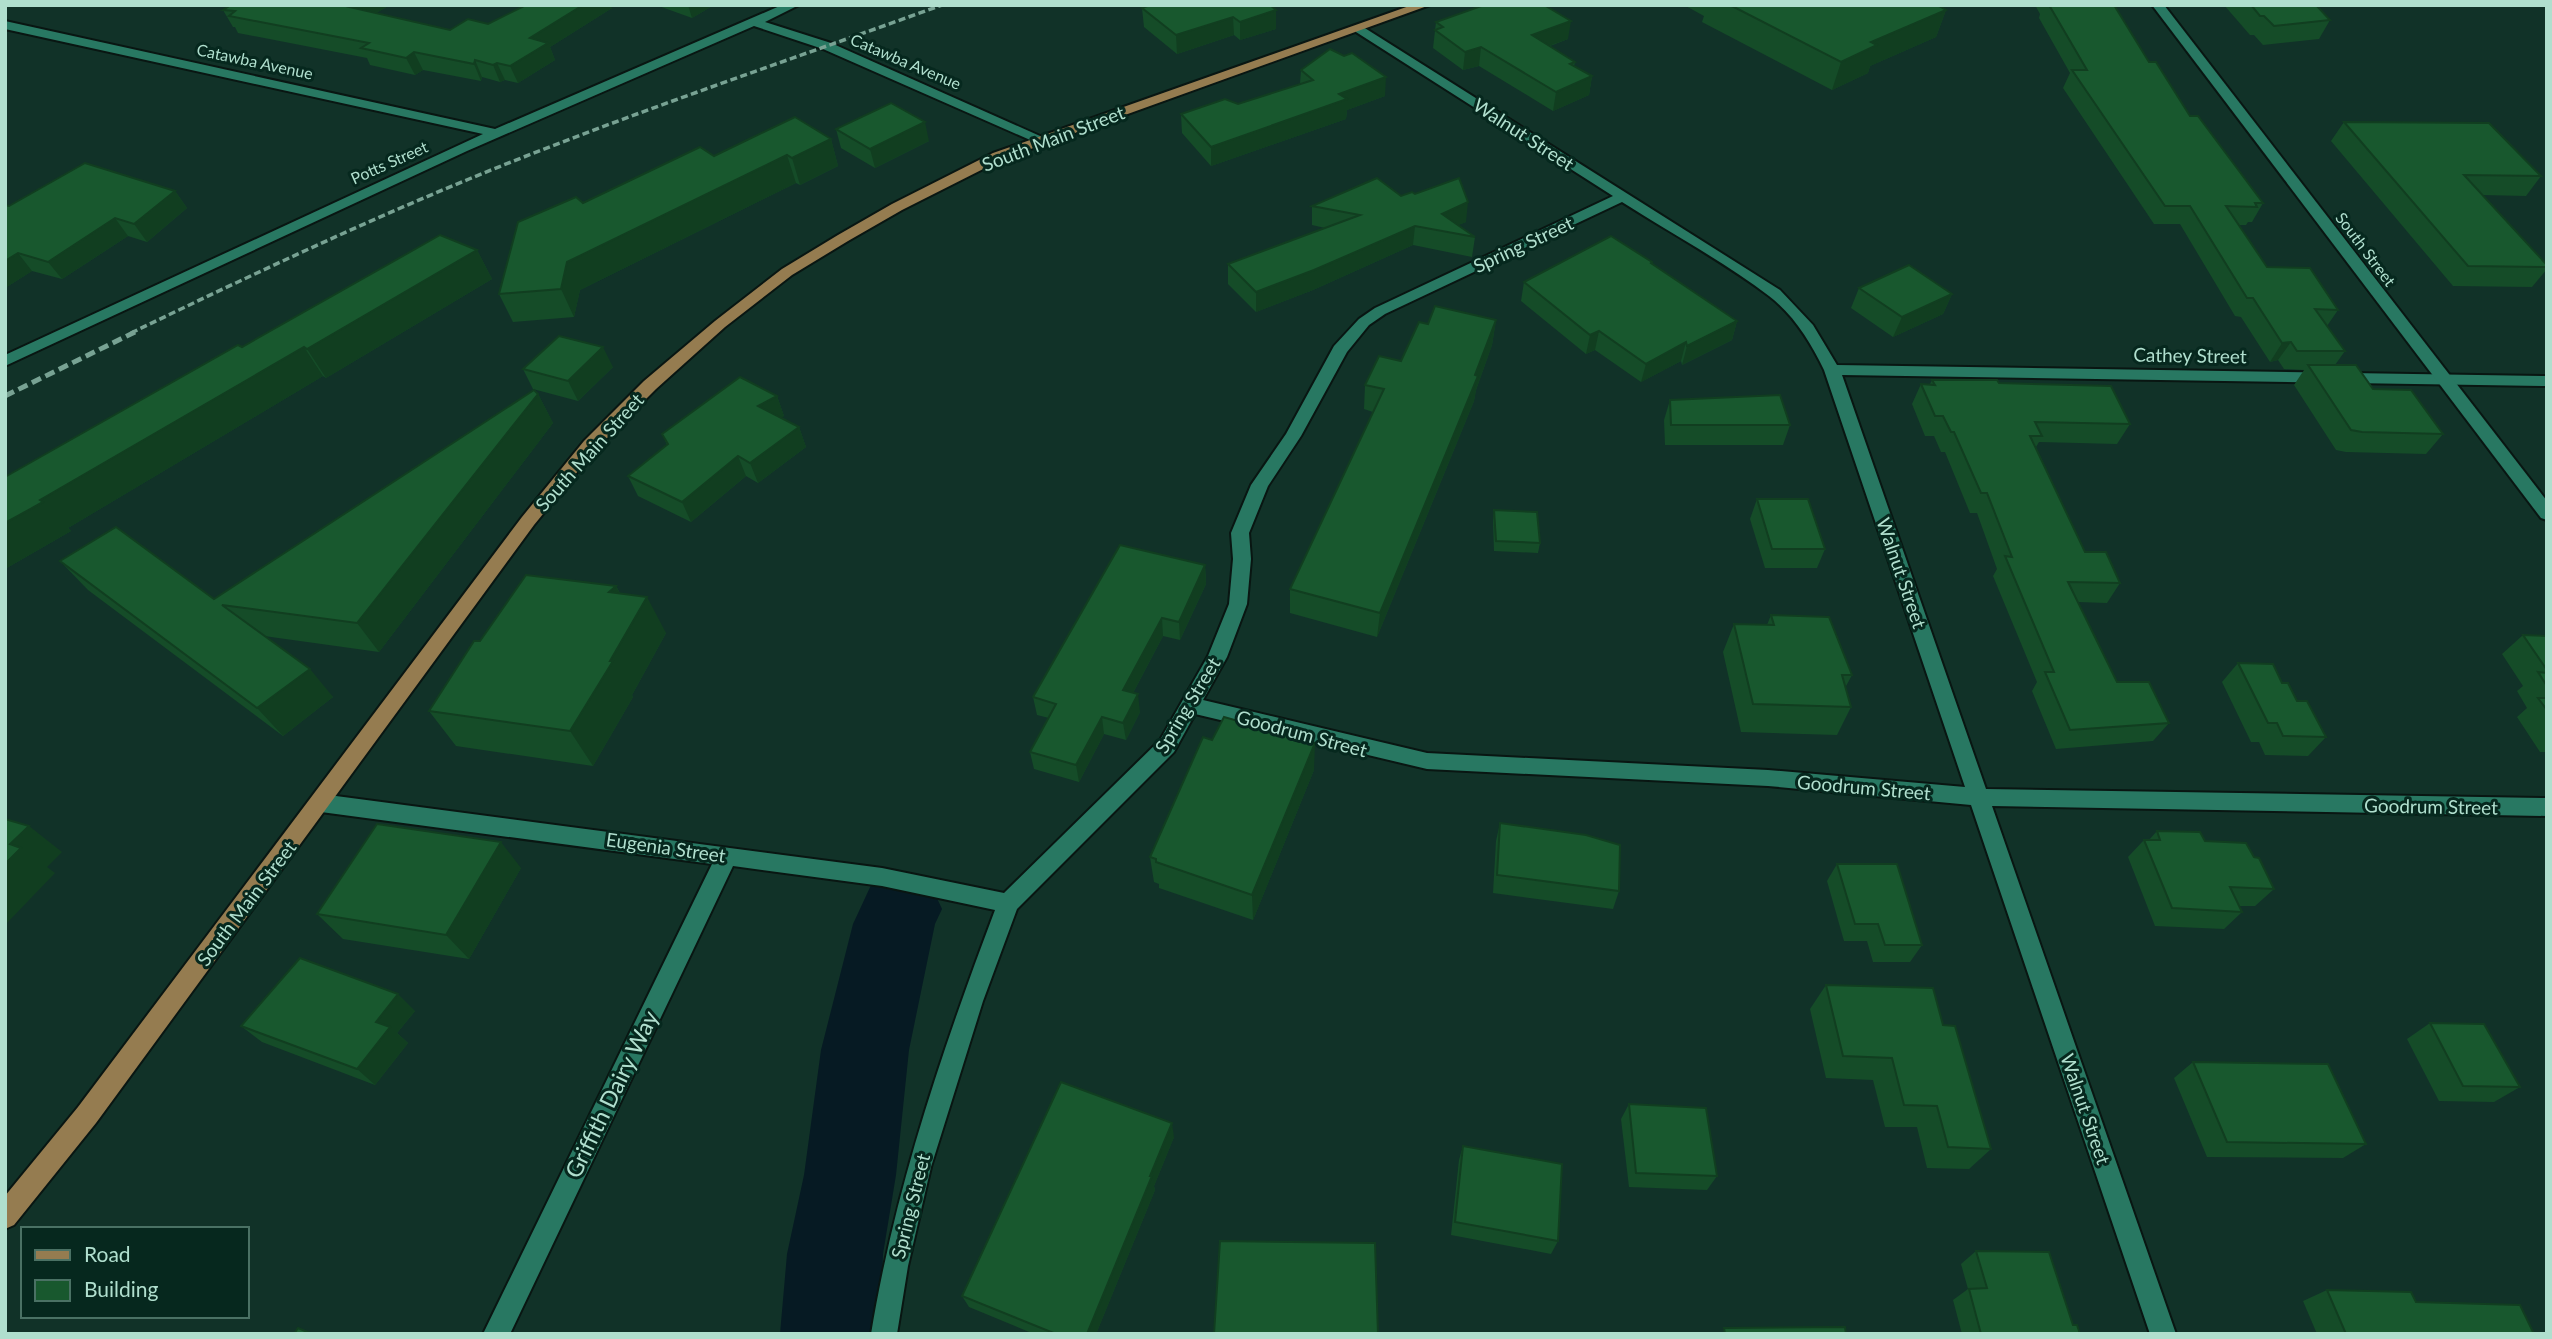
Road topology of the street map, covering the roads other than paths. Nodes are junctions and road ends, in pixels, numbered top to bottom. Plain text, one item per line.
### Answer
1 (793, 5) edge
2 (1424, 5) edge
3 (2158, 5) edge
4 (754, 22) junction
5 (5, 25) edge
6 (1360, 29) junction
7 (496, 133) junction
8 (1042, 140) junction
9 (1622, 197) junction
10 (5, 361) edge
11 (1832, 370) junction
12 (2443, 380) junction
13 (2547, 381) edge
14 (2547, 514) edge
15 (1189, 705) junction
16 (1979, 797) junction
17 (321, 803) junction
18 (2547, 807) edge
19 (727, 856) junction
20 (1008, 903) junction
21 (5, 1216) edge
22 (496, 1334) edge
23 (884, 1334) edge
24 (2163, 1334) edge

1 - 4 street, Potts Street
2 - 6 main road, South Main Street
3 - 12 street, South Street
4 - 7 street, Potts Street
4 - 8 street, Catawba Avenue
5 - 7 street, Catawba Avenue
6 - 8 main road, South Main Street
6 - 9 street, Walnut Street
7 - 10 street, Potts Street
8 - 17 main road, South Main Street
9 - 11 street, Walnut Street
9 - 15 street, Spring Street
11 - 12 street, Cathey Street
11 - 16 street, Walnut Street
12 - 13 street, Cathey Street
12 - 14 street, South Street
15 - 16 street, Goodrum Street
15 - 20 street, Spring Street
16 - 18 street, Goodrum Street
16 - 24 street, Walnut Street
17 - 19 street, Eugenia Street
17 - 21 main road, South Main Street
19 - 20 street, Eugenia Street
19 - 22 street, Griffith Dairy Way
20 - 23 street, Spring Street

